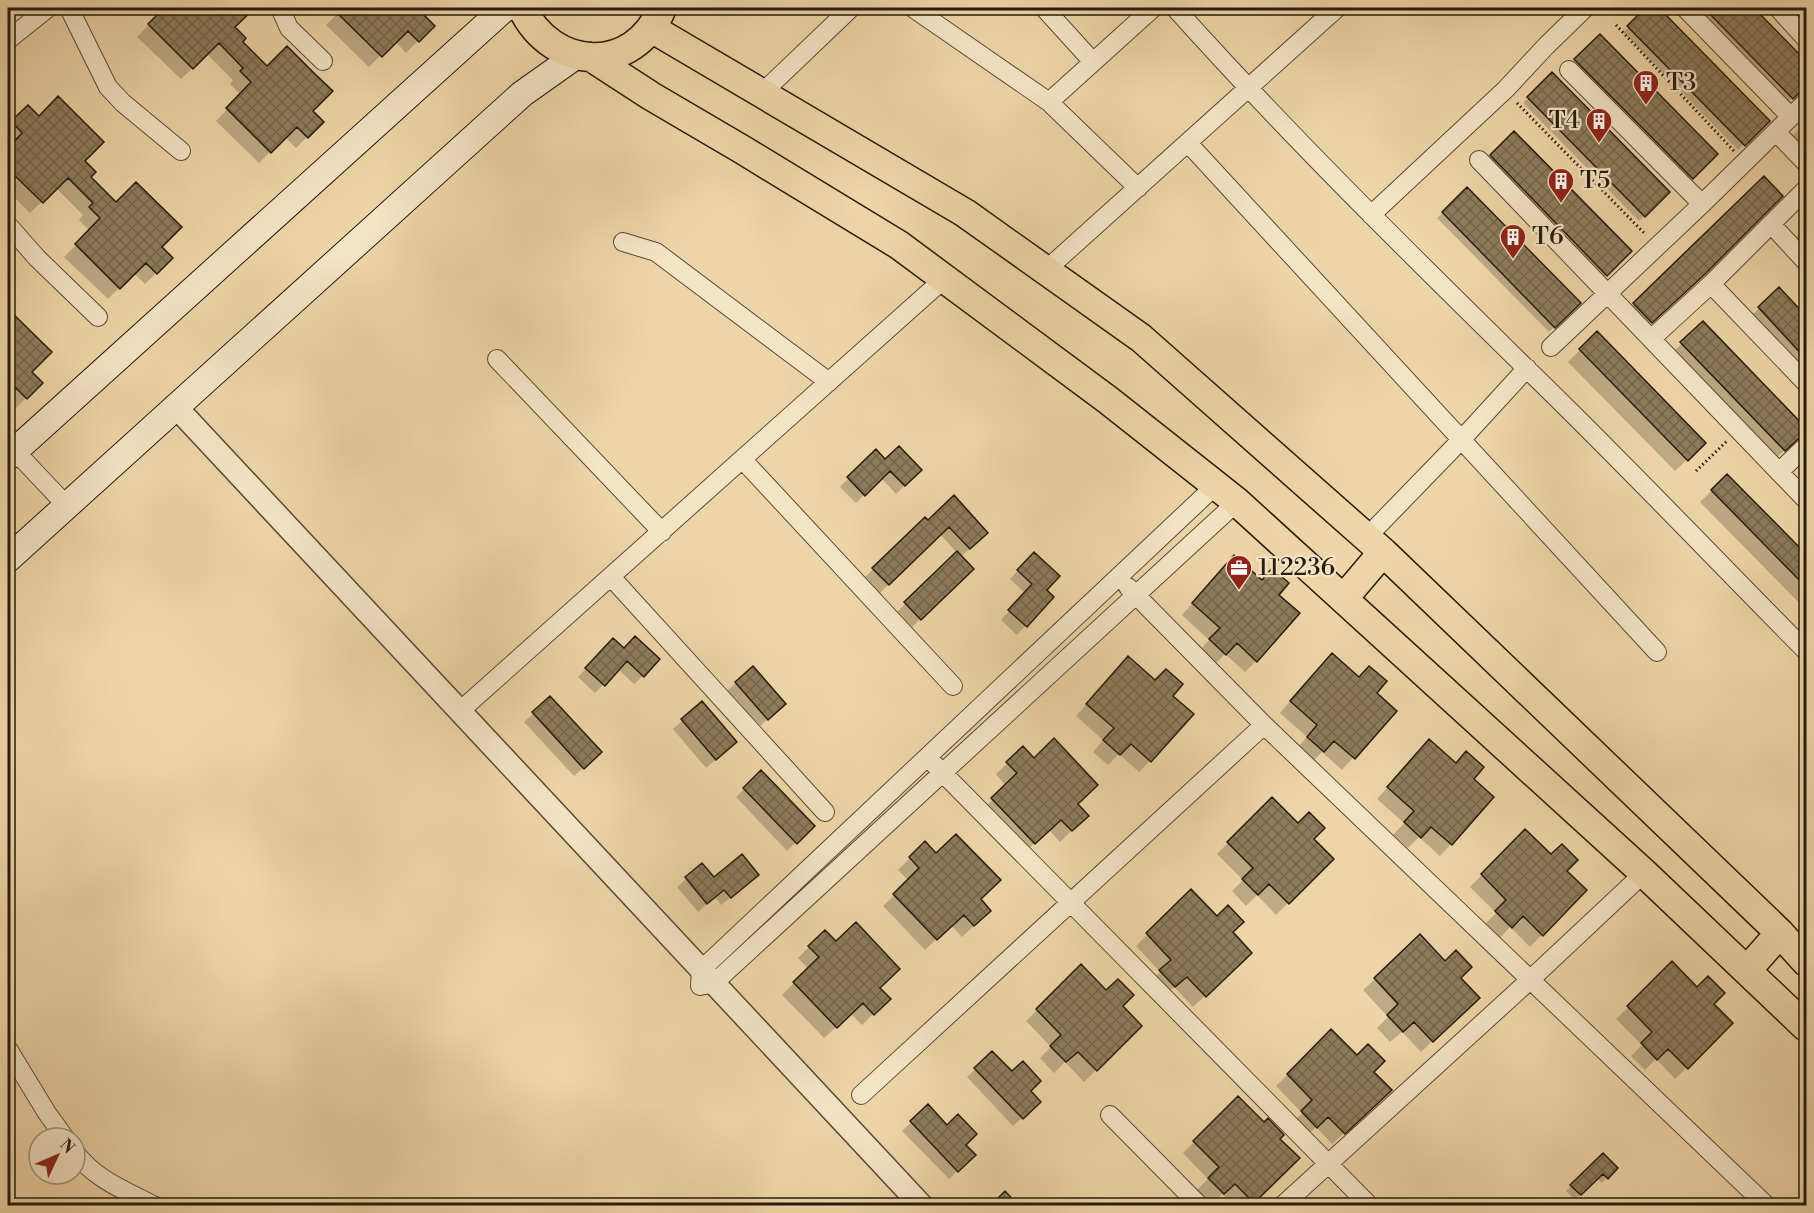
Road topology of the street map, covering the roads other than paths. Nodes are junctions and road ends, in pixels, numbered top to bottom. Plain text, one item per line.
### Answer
1 (69, 8) edge
2 (280, 8) edge
3 (505, 8) edge
4 (522, 8) edge
5 (851, 8) edge
6 (913, 8) edge
7 (1044, 8) edge
8 (1153, 8) edge
9 (1175, 8) edge
10 (1337, 8) edge
11 (1586, 8) edge
12 (1685, 8) edge
13 (1778, 8) edge
14 (39, 10) edge
15 (657, 18) edge
16 (1806, 39) edge
17 (8, 40) edge
18 (584, 56) junction
19 (323, 61) dead end
20 (1093, 62) junction
21 (1569, 70) dead end
22 (1248, 89) junction
23 (762, 93) junction
24 (1049, 102) junction
25 (1806, 102) edge
26 (1791, 117) junction
27 (1776, 132) junction
28 (1188, 143) junction
29 (181, 151) dead end
30 (1479, 160) dead end
31 (1806, 163) edge
32 (1138, 188) junction
33 (1806, 189) edge
34 (1702, 204) junction
35 (1371, 215) junction
36 (8, 225) edge
37 (1772, 225) junction
38 (623, 243) dead end
39 (1806, 262) edge
40 (1046, 270) junction
41 (945, 278) junction
42 (1711, 284) junction
43 (1608, 295) junction
44 (98, 317) dead end
45 (1651, 339) junction
46 (1551, 347) dead end
47 (497, 359) dead end
48 (1527, 368) junction
49 (829, 382) junction
50 (1806, 383) edge
51 (170, 412) junction
52 (1462, 439) junction
53 (1806, 446) edge
54 (11, 454) edge
55 (743, 460) junction
56 (1779, 472) junction
57 (1226, 493) junction
58 (1806, 500) edge
59 (67, 506) junction
60 (662, 532) junction
61 (1374, 545) junction
62 (8, 559) edge
63 (1119, 577) junction
64 (612, 578) junction
65 (1137, 595) junction
66 (1344, 598) junction
67 (1806, 651) edge
68 (1657, 652) dead end
69 (953, 686) dead end
70 (460, 711) junction
71 (1264, 725) junction
72 (928, 758) junction
73 (943, 773) junction
74 (825, 812) dead end
75 (1644, 873) junction
76 (1071, 904) junction
77 (1780, 933) junction
78 (1806, 962) edge
79 (1748, 969) junction
80 (1531, 979) junction
81 (705, 980) junction
82 (1806, 1027) edge
83 (8, 1049) edge
84 (861, 1095) dead end
85 (1110, 1115) dead end
86 (56, 1126) edge
87 (1328, 1163) junction
88 (87, 1166) edge
89 (155, 1206) edge
90 (905, 1206) edge
91 (922, 1206) edge
92 (1200, 1206) edge
93 (1282, 1206) edge
94 (1370, 1206) edge
95 (1767, 1206) edge

1 - 29 street
2 - 19 street
3 - 54 main road
4 - 18 main road
5 - 23 street
6 - 24 street
7 - 20 street
8 - 20 street
9 - 22 street
10 - 22 street
11 - 35 street
12 - 26 street
13 - 16 street
14 - 17 street
15 - 18 main road
15 - 23 main road
18 - 41 main road
18 - 51 main road
20 - 24 street
21 - 34 street
22 - 28 street
22 - 35 street
23 - 40 main road
24 - 32 street
25 - 26 street
26 - 27 street
27 - 31 street
27 - 34 street
28 - 32 street
28 - 52 street
30 - 43 street
32 - 40 street
33 - 37 street
34 - 43 street
35 - 48 street
36 - 44 street
37 - 39 street
37 - 42 street
38 - 49 street
40 - 61 main road
41 - 49 street
41 - 57 main road
42 - 45 street
42 - 50 street
43 - 45 street
43 - 46 street
45 - 56 street
47 - 60 street
48 - 52 street
48 - 67 street
49 - 55 street
51 - 59 main road
51 - 70 street
51 - 81 street
52 - 61 street
52 - 68 street
53 - 56 street
54 - 59 street
55 - 60 street
55 - 69 street
56 - 58 street
57 - 63 street
57 - 65 street
57 - 66 main road
59 - 62 main road
60 - 64 street
61 - 66 main road
61 - 77 main road
63 - 65 street
63 - 72 street
64 - 70 street
64 - 74 street
65 - 71 street
65 - 73 street
66 - 75 main road
70 - 81 street
71 - 76 street
71 - 80 street
72 - 73 street
72 - 81 street
73 - 76 street
73 - 81 street
75 - 79 main road
75 - 80 street
76 - 84 street
76 - 87 street
77 - 78 main road
77 - 79 main road
79 - 82 main road
80 - 87 street
80 - 95 street
81 - 90 street
81 - 91 street
83 - 86 street
85 - 92 street
87 - 93 street
87 - 94 street
88 - 89 street

